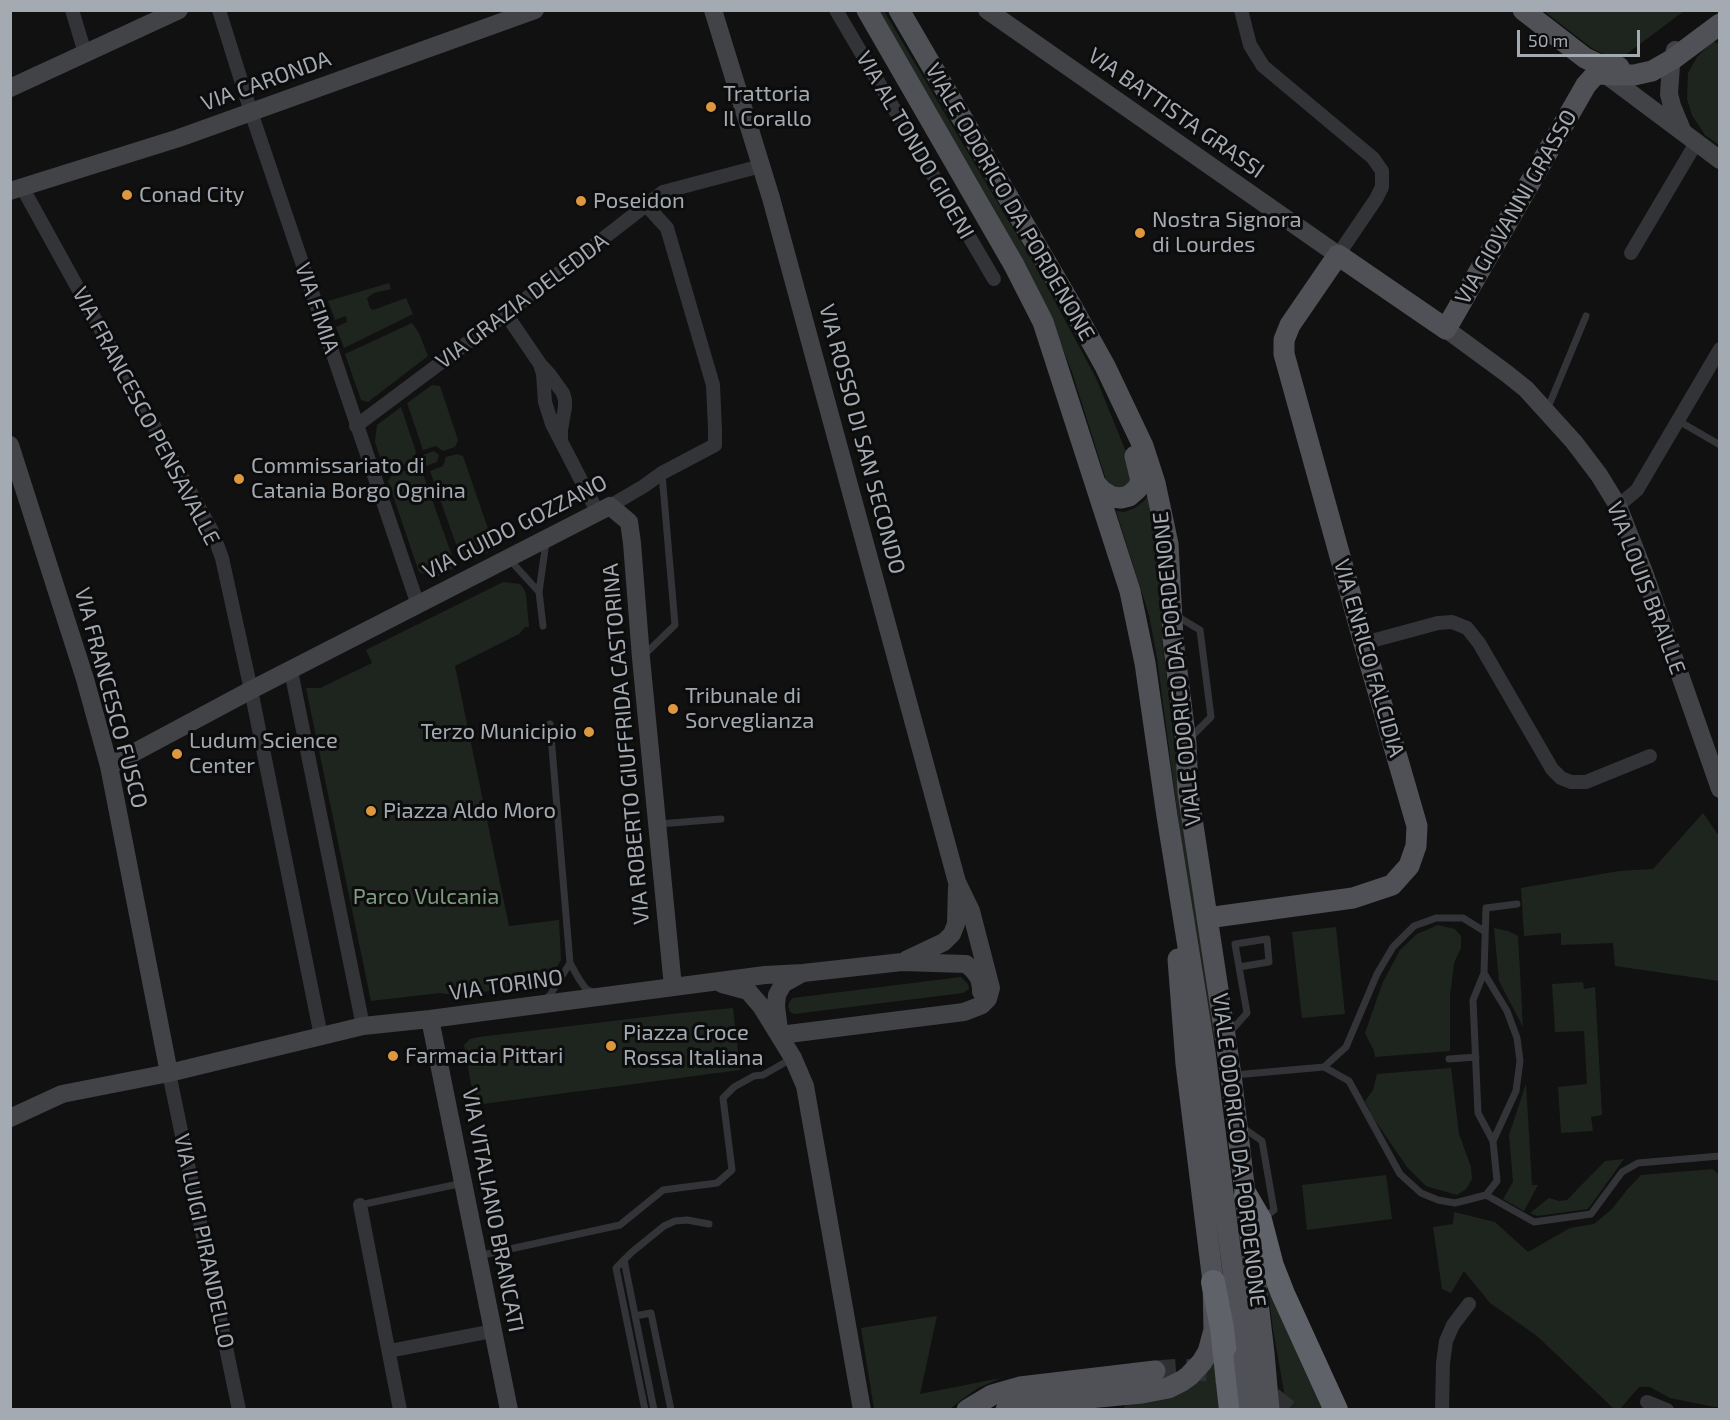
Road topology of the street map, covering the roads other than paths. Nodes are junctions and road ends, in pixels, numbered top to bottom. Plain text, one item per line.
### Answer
1 (72, 10) edge
2 (179, 10) edge
3 (219, 10) edge
4 (534, 10) edge
5 (713, 10) edge
6 (836, 10) edge
7 (867, 10) edge
8 (899, 10) edge
9 (987, 10) edge
10 (1241, 10) edge
11 (1523, 10) edge
12 (1719, 11) edge
13 (1719, 24) edge
14 (1675, 52) junction
15 (85, 53) junction
16 (1585, 58) junction
17 (1605, 74) junction
18 (1586, 86) junction
19 (10, 88) edge
20 (251, 112) junction
21 (1690, 138) junction
22 (1719, 160) edge
23 (761, 166) junction
24 (16, 189) edge
25 (646, 205) junction
26 (1631, 253) dead end
27 (1338, 255) junction
28 (994, 279) dead end
29 (506, 314) junction
30 (1586, 316) dead end
31 (1446, 329) junction
32 (1719, 349) edge
33 (540, 364) junction
34 (1105, 366) junction
35 (1547, 410) junction
36 (1677, 420) junction
37 (356, 426) junction
38 (561, 441) junction
39 (10, 445) edge
40 (1719, 445) edge
41 (662, 472) junction
42 (1096, 484) junction
43 (1618, 506) junction
44 (604, 510) junction
45 (547, 539) junction
46 (509, 559) junction
47 (540, 592) junction
48 (418, 605) junction
49 (1172, 614) junction
50 (543, 626) dead end
51 (1364, 643) junction
52 (641, 658) junction
53 (291, 671) junction
54 (251, 690) junction
55 (550, 724) dead end
56 (1186, 743) junction
57 (1650, 756) dead end
58 (109, 766) junction
59 (1719, 789) edge
60 (1167, 816) junction
61 (721, 819) dead end
62 (657, 824) junction
63 (957, 882) junction
64 (1517, 904) dead end
65 (1208, 918) junction
66 (1484, 931) junction
67 (902, 962) junction
68 (570, 963) junction
69 (1239, 966) junction
70 (803, 973) junction
71 (1484, 973) junction
72 (716, 982) junction
73 (673, 987) junction
74 (599, 997) junction
75 (540, 1004) junction
76 (972, 1010) junction
77 (430, 1019) junction
78 (363, 1026) junction
79 (780, 1035) junction
80 (321, 1036) junction
81 (1226, 1036) junction
82 (1476, 1057) junction
83 (793, 1058) junction
84 (1449, 1059) dead end
85 (1324, 1067) junction
86 (169, 1073) junction
87 (1232, 1075) junction
88 (10, 1118) edge
89 (1237, 1124) junction
90 (1493, 1142) junction
91 (1719, 1156) edge
92 (463, 1183) junction
93 (1486, 1195) junction
94 (1246, 1197) junction
95 (360, 1205) joint
96 (1260, 1220) junction
97 (709, 1224) dead end
98 (478, 1256) junction
99 (624, 1260) junction
100 (1213, 1282) junction
101 (1469, 1304) dead end
102 (635, 1316) junction
103 (493, 1331) junction
104 (389, 1351) junction
105 (1254, 1355) junction
106 (1155, 1371) tunnel mouth
107 (1647, 1402) dead end
108 (239, 1410) edge
109 (400, 1410) edge
110 (509, 1410) edge
111 (645, 1410) edge
112 (654, 1410) edge
113 (671, 1410) edge
114 (862, 1410) edge
115 (968, 1410) edge
116 (1006, 1410) edge
117 (1231, 1410) edge
118 (1250, 1410) edge
119 (1269, 1410) edge
120 (1276, 1410) edge
121 (1336, 1410) edge
122 (1442, 1410) edge
123 (1667, 1410) edge

1 - 15 street
2 - 15 main road
3 - 20 street, VIA FIMIA
4 - 20 main road, VIA CARONDA
5 - 23 main road, VIA ROSSO DI SAN SECONDO
6 - 28 street, VIA AL TONDO GIOENI
7 - 42 main road, VIALE ODORICO DA PORDENONE
8 - 34 main road, VIALE ODORICO DA PORDENONE
9 - 27 main road, VIA BATTISTA GRASSI
10 - 27 street
11 - 16 main road
12 - 14 main road
13 - 14 main road
14 - 16 main road
14 - 17 main road
14 - 21 main road
15 - 19 main road
16 - 18 main road
17 - 18 main road
17 - 21 main road
18 - 31 main road, VIA GIOVANNI GRASSO
20 - 24 main road, VIA CARONDA
20 - 37 street, VIA FIMIA
21 - 22 main road
21 - 26 street
23 - 25 street, VIA GRAZIA DELEDDA
23 - 63 main road, VIA ROSSO DI SAN SECONDO
24 - 54 street, VIA FRANCESCO PENSAVALLE
25 - 29 street, VIA GRAZIA DELEDDA
25 - 41 street, VIA GUIDO GOZZANO
27 - 31 main road, VIA LOUIS BRAILLE
27 - 51 main road, VIA ENRICO FALCIDIA
29 - 33 street
29 - 37 street, VIA GRAZIA DELEDDA
30 - 35 lane
31 - 35 main road, VIA LOUIS BRAILLE
32 - 36 street
33 - 38 street
33 - 38 street
34 - 42 main road
34 - 49 main road, VIALE ODORICO DA PORDENONE
35 - 43 main road, VIA LOUIS BRAILLE
36 - 40 lane
36 - 43 street
37 - 48 street, VIA FIMIA
38 - 44 street
39 - 58 main road, VIA FRANCESCO FUSCO
41 - 44 street, VIA GUIDO GOZZANO
41 - 52 lane
42 - 60 main road, VIALE ODORICO DA PORDENONE
43 - 59 main road, VIA LOUIS BRAILLE
44 - 45 main road, VIA GUIDO GOZZANO
44 - 52 main road, VIA ROBERTO GIUFFRIDA CASTORINA
45 - 46 main road, VIA GUIDO GOZZANO
45 - 47 lane
46 - 47 lane
46 - 48 main road, VIA GUIDO GOZZANO
47 - 50 lane
48 - 53 main road, VIA GUIDO GOZZANO
49 - 56 main road, VIALE ODORICO DA PORDENONE
49 - 56 lane
51 - 57 street
51 - 65 main road, VIA ENRICO FALCIDIA
52 - 62 main road, VIA ROBERTO GIUFFRIDA CASTORINA
53 - 54 main road, VIA GUIDO GOZZANO
53 - 78 street
54 - 58 main road, VIA GUIDO GOZZANO
54 - 80 street, VIA FRANCESCO PENSAVALLE
55 - 68 lane
56 - 65 main road, VIALE ODORICO DA PORDENONE
58 - 86 main road, VIA FRANCESCO FUSCO
60 - 100 main road
60 - 105 main road, VIALE ODORICO DA PORDENONE
61 - 62 lane
62 - 73 main road, VIA ROBERTO GIUFFRIDA CASTORINA
63 - 67 main road
63 - 76 main road
64 - 66 lane
65 - 81 main road, VIALE ODORICO DA PORDENONE
66 - 71 lane
66 - 85 lane
67 - 70 main road, VIA TORINO
67 - 76 main road, VIA TORINO
68 - 74 lane
68 - 75 lane
69 - 69 lane
69 - 81 lane
70 - 72 main road, VIA TORINO
70 - 79 main road
71 - 82 lane
71 - 90 lane
72 - 73 main road, VIA TORINO
72 - 79 main road
73 - 74 main road, VIA TORINO
74 - 75 main road, VIA TORINO
75 - 77 main road, VIA TORINO
76 - 79 main road
77 - 78 main road, VIA TORINO
77 - 92 main road, VIA VITALIANO BRANCATI
78 - 80 main road, VIA TORINO
79 - 83 main road
80 - 86 main road, VIA TORINO
81 - 87 main road, VIALE ODORICO DA PORDENONE
82 - 84 lane
82 - 90 lane
83 - 98 lane
83 - 114 main road
85 - 87 lane
85 - 93 lane
86 - 88 main road, VIA TORINO
86 - 108 street, VIA LUIGI PIRANDELLO
87 - 89 main road, VIALE ODORICO DA PORDENONE
89 - 94 main road, VIALE ODORICO DA PORDENONE
89 - 96 lane
90 - 93 lane
91 - 93 lane
92 - 95 lane
92 - 98 main road, VIA VITALIANO BRANCATI
94 - 96 highway
94 - 105 main road, VIALE ODORICO DA PORDENONE
95 - 104 street
96 - 121 highway
97 - 99 lane
98 - 103 main road, VIA VITALIANO BRANCATI
99 - 102 lane
99 - 111 lane
100 - 116 main road
100 - 117 highway
101 - 122 street
102 - 112 lane
102 - 113 lane
103 - 104 street
103 - 110 main road, VIA VITALIANO BRANCATI
104 - 109 street
105 - 118 main road, bridge
105 - 119 main road
105 - 120 main road
106 - 115 main road
107 - 123 street

